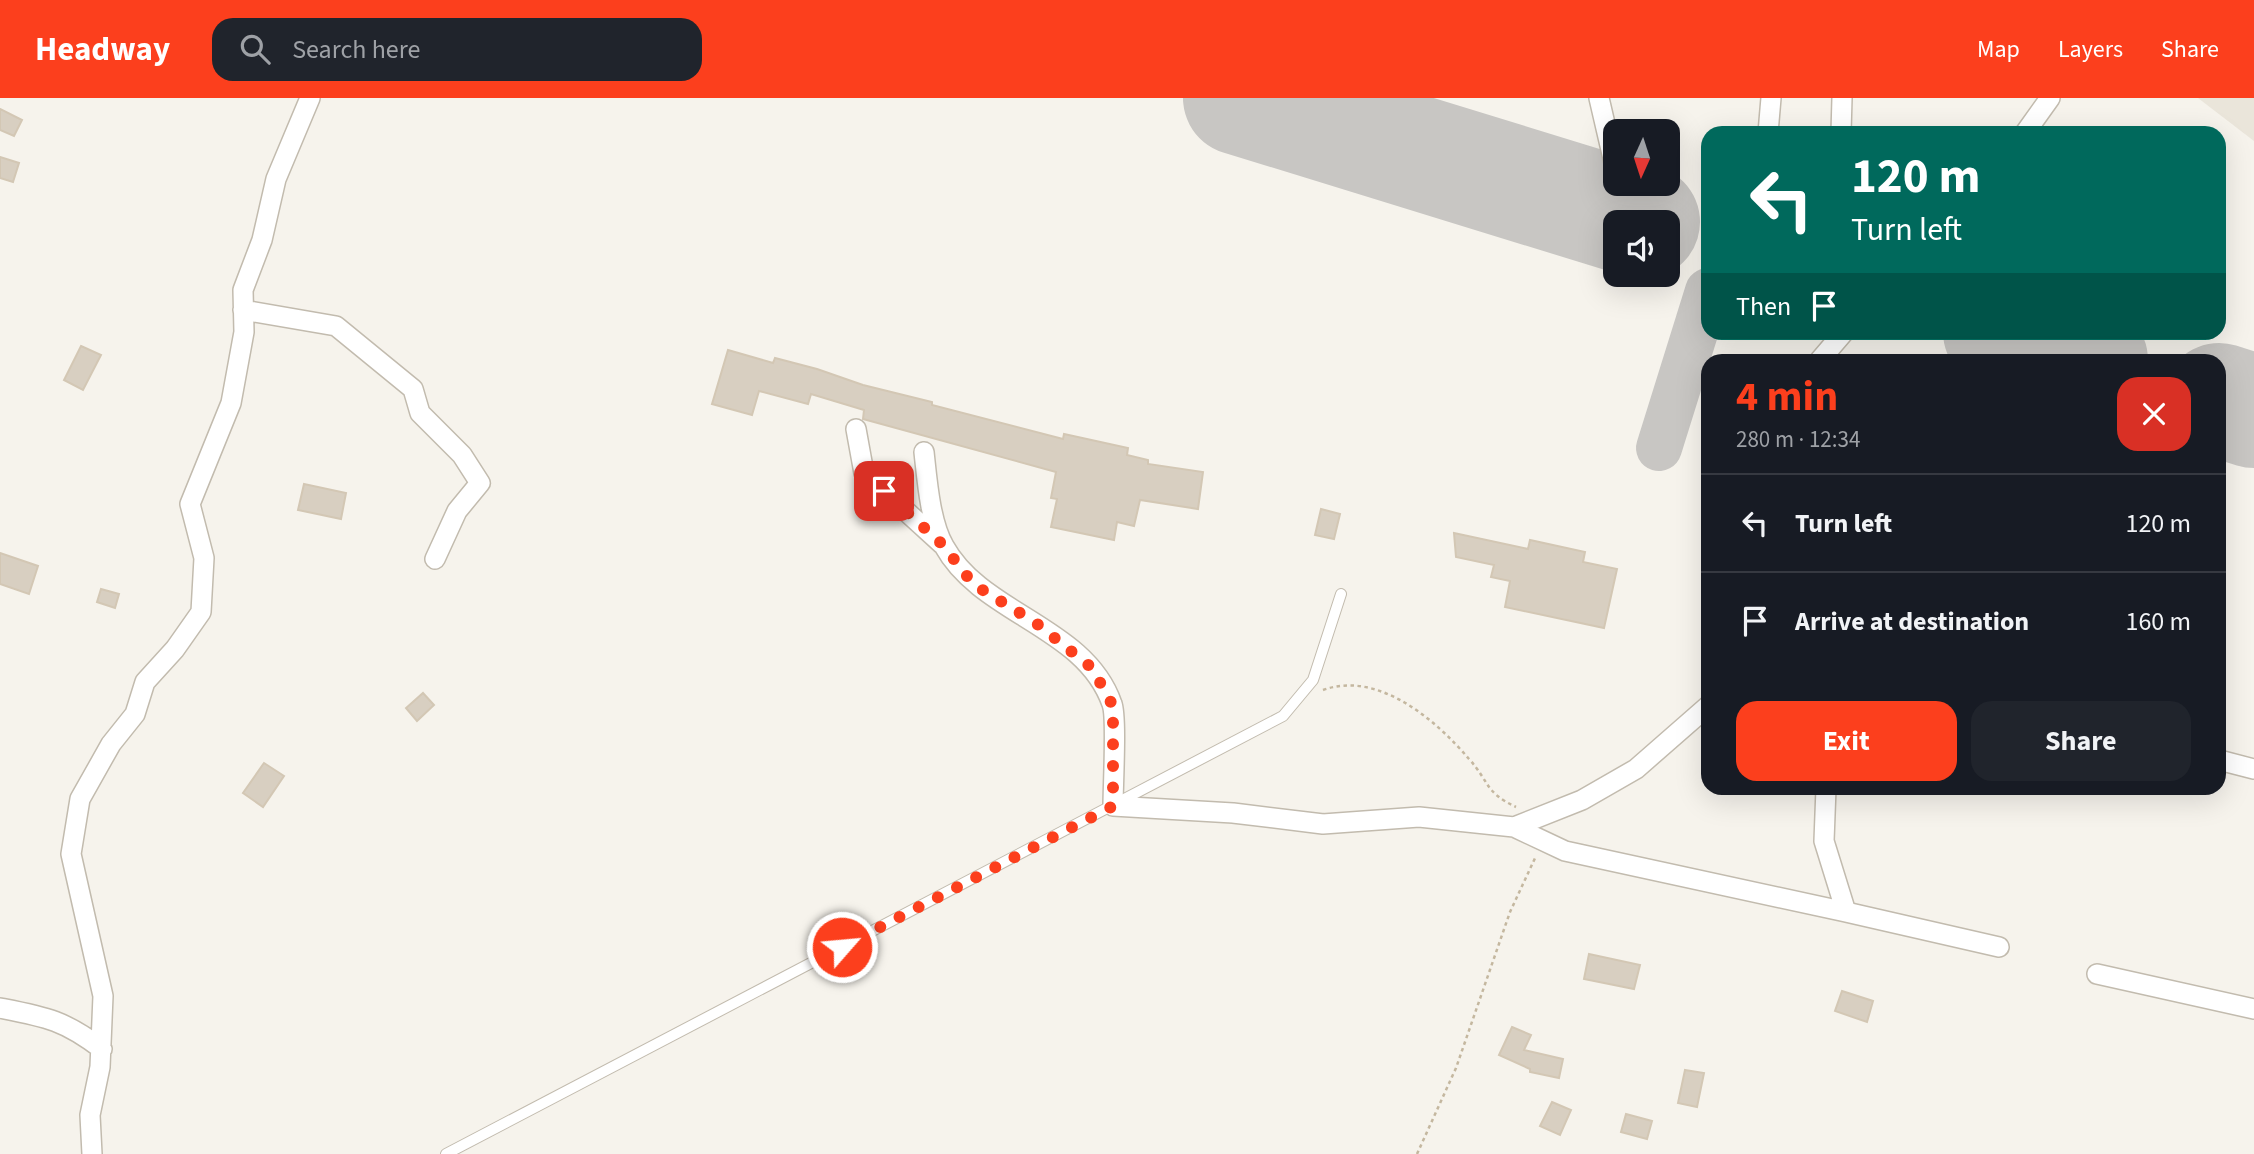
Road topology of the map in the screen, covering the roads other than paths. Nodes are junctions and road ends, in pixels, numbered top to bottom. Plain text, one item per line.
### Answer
1 (310, 98) edge
2 (1599, 98) edge
3 (1771, 98) edge
4 (1842, 98) edge
5 (2050, 98) edge
6 (1604, 119) edge
7 (1769, 126) edge
8 (1841, 126) edge
9 (2030, 126) edge
10 (243, 310) junction
11 (1837, 340) edge
12 (1826, 354) edge
13 (856, 429) dead end
14 (924, 452) dead end
15 (943, 545) junction
16 (435, 559) dead end
17 (1341, 594) dead end
18 (1701, 717) edge
19 (2226, 762) edge
20 (2254, 769) edge
21 (1826, 795) edge
22 (1113, 806) junction
23 (1514, 827) junction
24 (1846, 912) junction
25 (1999, 947) dead end
26 (2096, 974) dead end
27 (0, 1008) edge
28 (2254, 1009) edge
29 (102, 1049) junction
30 (92, 1154) edge
31 (446, 1154) edge

1 - 10 street
2 - 6 street
3 - 7 street
4 - 8 street
5 - 9 street
10 - 16 street
10 - 29 street
11 - 12 street
13 - 15 street
14 - 15 street
15 - 22 street
17 - 22 lane
18 - 23 street
19 - 20 street
21 - 24 street
22 - 23 street
22 - 31 lane
23 - 24 street
24 - 25 street
26 - 28 street
27 - 29 street
29 - 30 street

